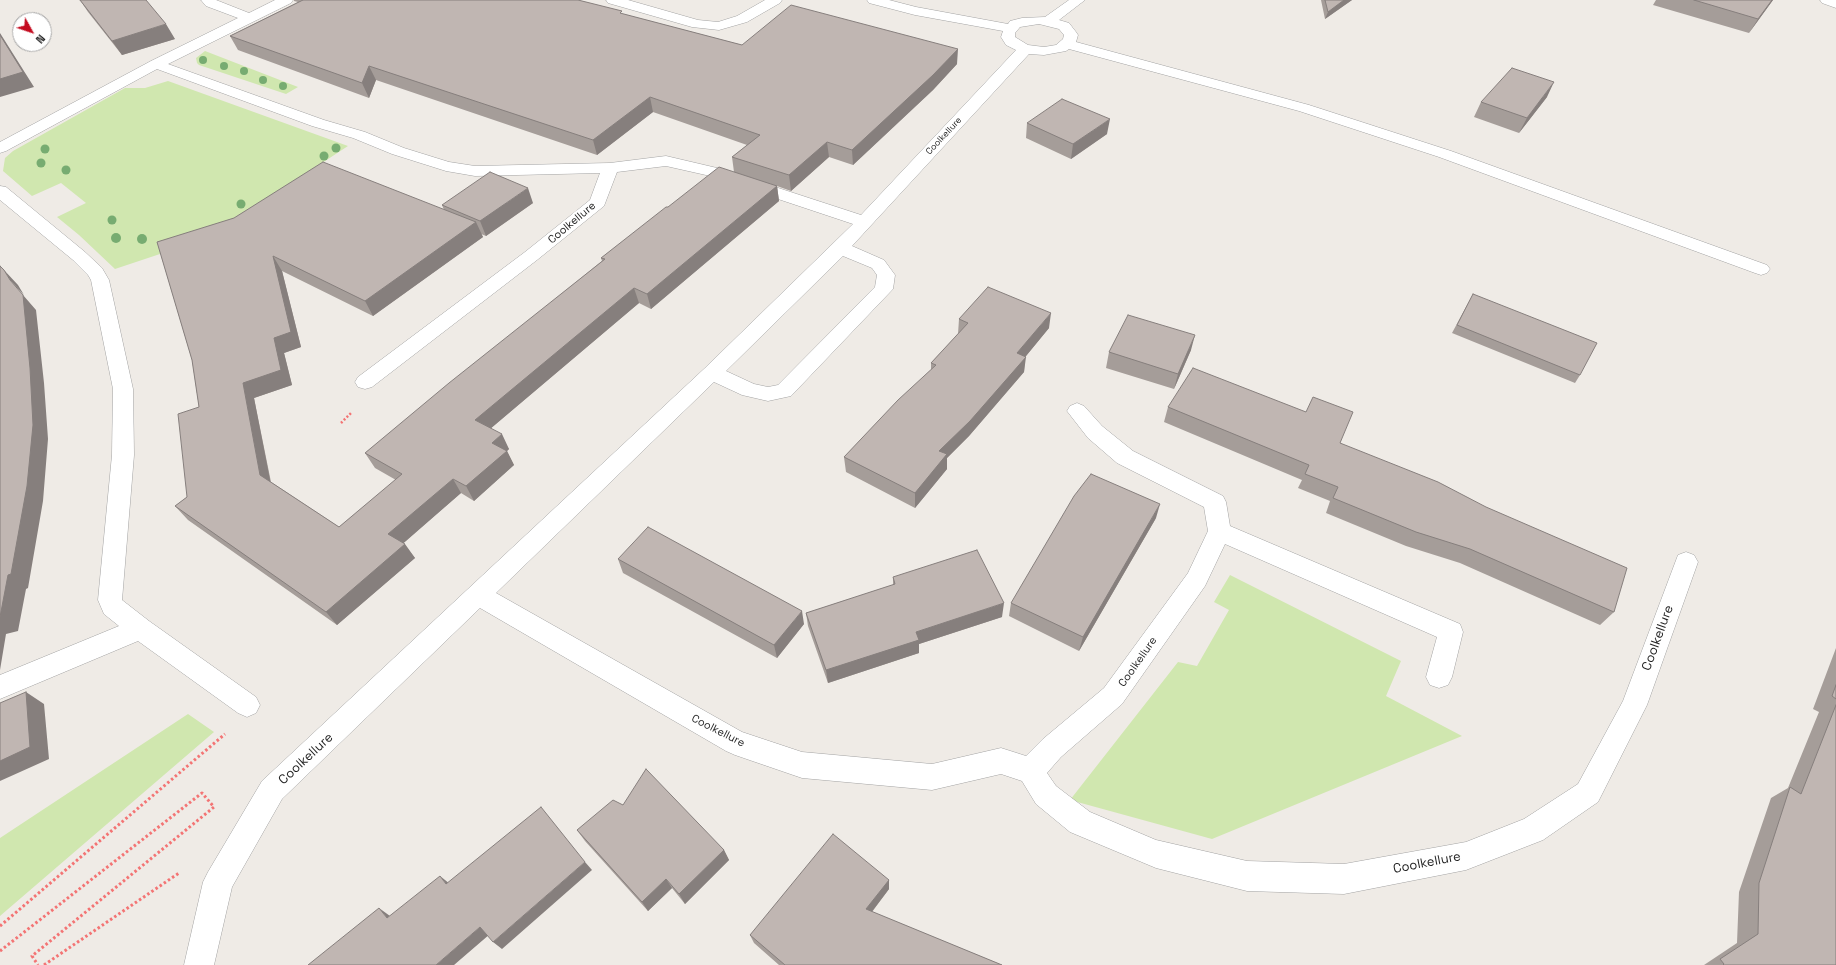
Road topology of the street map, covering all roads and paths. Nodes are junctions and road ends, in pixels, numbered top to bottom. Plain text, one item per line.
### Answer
1 (208, 0) edge
2 (286, 0) edge
3 (613, 0) edge
4 (775, 0) edge
5 (874, 0) edge
6 (1078, 0) edge
7 (1827, 0) edge
8 (635, 3) edge
9 (1836, 4) edge
10 (249, 18) junction
11 (1048, 21) junction
12 (1010, 28) junction
13 (1067, 44) junction
14 (1025, 49) junction
15 (156, 64) junction
16 (0, 148) edge
17 (610, 168) junction
18 (0, 191) edge
19 (864, 222) junction
20 (840, 248) junction
21 (1761, 269) dead end
22 (712, 373) junction
23 (365, 382) dead end
24 (1077, 411) dead end
25 (1219, 532) junction
26 (1686, 562) dead end
27 (478, 595) junction
28 (140, 629) junction
29 (1439, 677) dead end
30 (0, 687) edge
31 (247, 705) dead end
32 (230, 730) dead end
33 (1031, 771) junction
34 (181, 872) dead end
35 (0, 926) edge
36 (0, 951) edge
37 (38, 965) edge
38 (44, 965) edge
39 (199, 965) edge

1 - 10 street
2 - 10 street
3 - 8 street
4 - 8 street
5 - 12 street
6 - 11 street
7 - 9 street
10 - 15 street
11 - 12 street
11 - 13 street
12 - 14 street
13 - 14 street
13 - 21 street
14 - 19 street, Coolkellure
15 - 16 street
15 - 17 street
17 - 19 street
17 - 23 street, Coolkellure
18 - 28 street
19 - 20 street, Coolkellure
20 - 22 street, Coolkellure
20 - 22 street
22 - 27 street, Coolkellure
24 - 25 street
25 - 29 street
25 - 33 street, Coolkellure
26 - 33 street, Coolkellure
27 - 33 street, Coolkellure
27 - 39 street, Coolkellure
28 - 30 street
28 - 31 street
32 - 35 path
34 - 38 path
36 - 37 path

